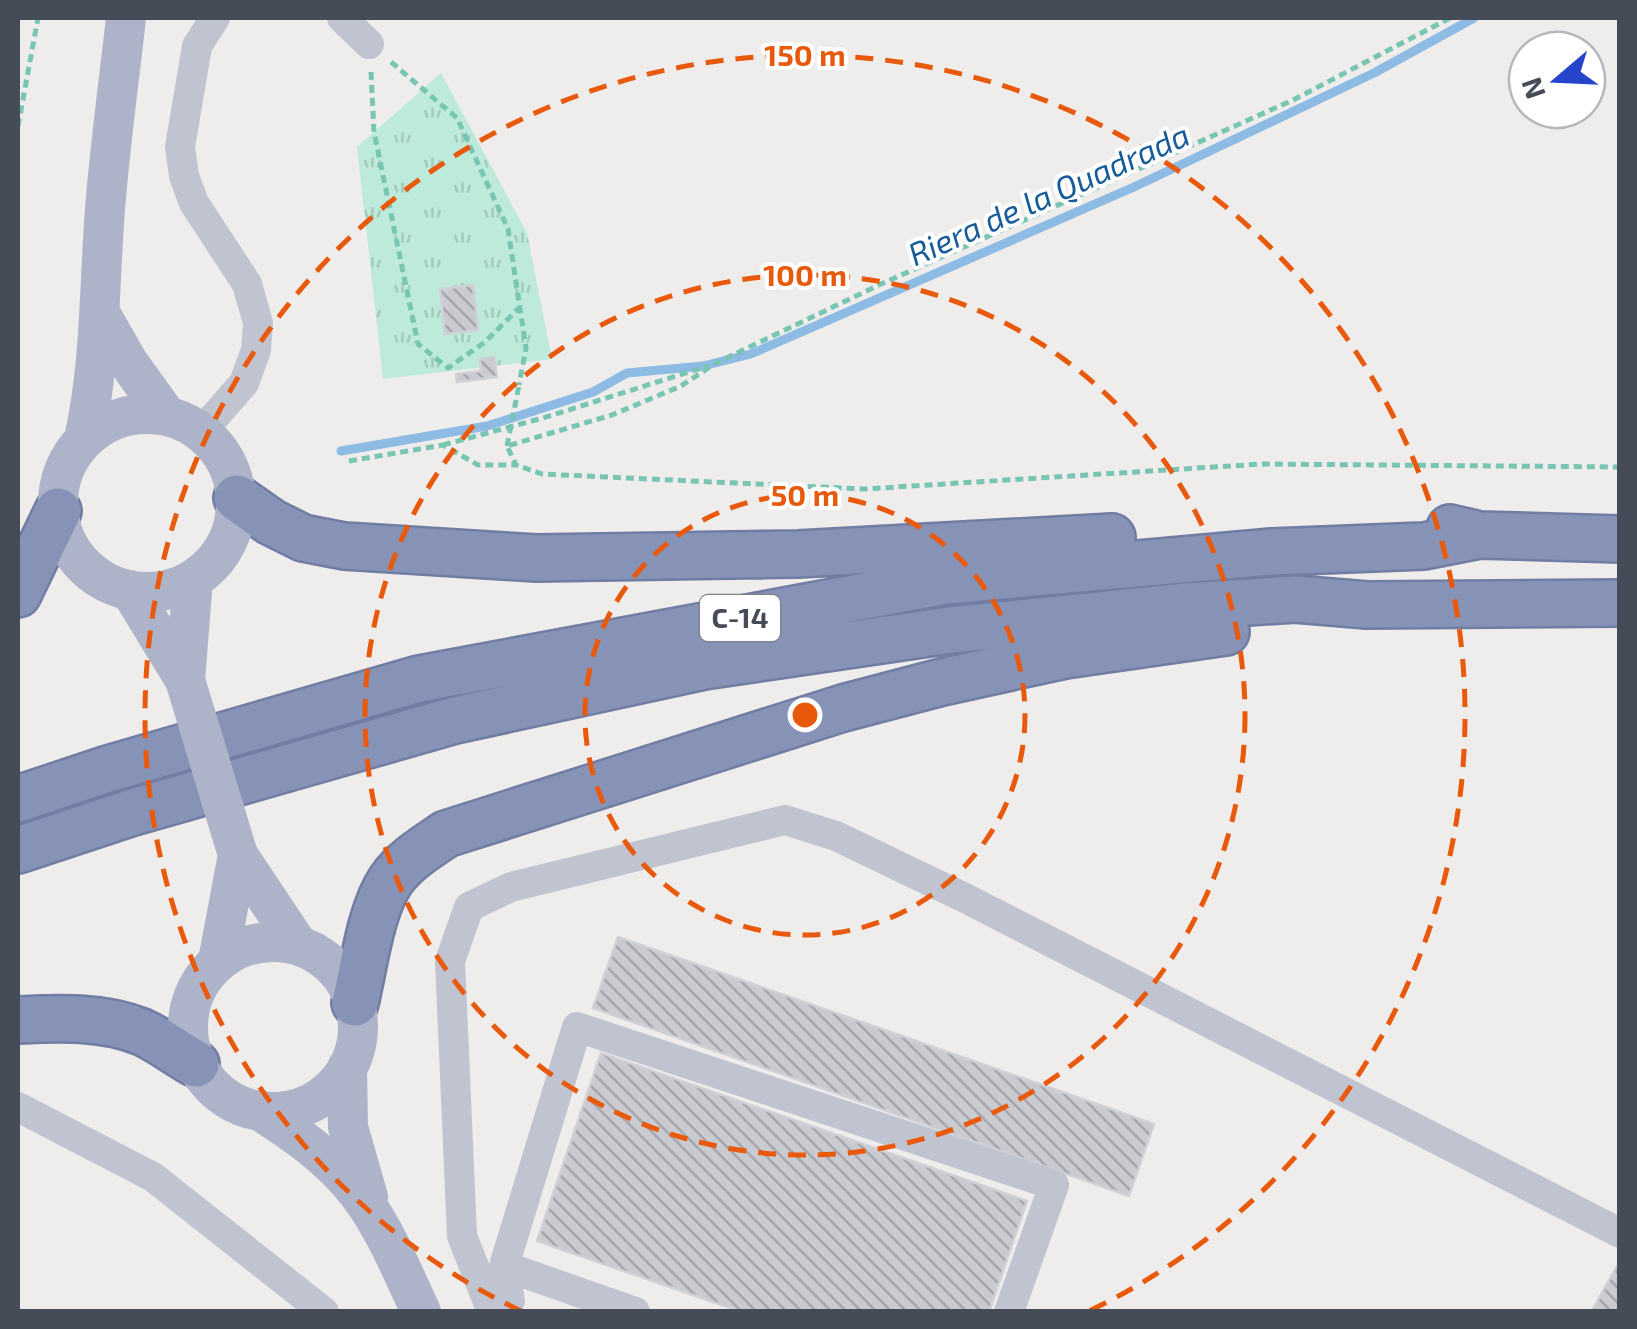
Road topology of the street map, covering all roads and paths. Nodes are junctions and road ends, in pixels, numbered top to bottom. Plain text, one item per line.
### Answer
1 (38, 18) edge
2 (126, 18) edge
3 (215, 18) edge
4 (342, 18) edge
5 (1450, 18) edge
6 (370, 44) junction
7 (18, 126) edge
8 (520, 307) junction
9 (100, 313) junction
10 (716, 363) junction
11 (166, 415) junction
12 (202, 432) junction
13 (84, 439) junction
14 (444, 446) junction
15 (507, 446) junction
16 (349, 460) dead end
17 (516, 465) junction
18 (1620, 467) edge
19 (237, 498) junction
20 (58, 511) junction
21 (1480, 535) junction
22 (1620, 540) edge
23 (194, 580) junction
24 (130, 590) junction
25 (18, 594) edge
26 (1620, 603) edge
27 (1367, 606) junction
28 (185, 680) junction
29 (18, 799) edge
30 (18, 850) edge
31 (238, 854) junction
32 (298, 944) junction
33 (218, 961) junction
34 (355, 1003) junction
35 (18, 1020) edge
36 (196, 1064) junction
37 (347, 1068) junction
38 (18, 1107) edge
39 (262, 1112) junction
40 (376, 1220) junction
41 (1620, 1232) edge
42 (504, 1266) junction
43 (492, 1311) edge
44 (324, 1312) edge
45 (421, 1312) edge
46 (635, 1312) edge
47 (1009, 1312) edge

1 - 7 path
2 - 9 main road
3 - 12 street
4 - 6 street
5 - 10 path
6 - 8 path
6 - 8 path
8 - 15 path, bridge
9 - 11 main road
9 - 13 main road
10 - 14 path
10 - 15 path
11 - 12 main road
11 - 13 main road
12 - 19 main road
13 - 20 main road
14 - 16 path
14 - 17 path
15 - 17 path
17 - 18 path
19 - 21 highway
19 - 23 main road
20 - 24 main road
20 - 25 highway
21 - 22 highway, C-14
21 - 29 highway, C-14
23 - 24 main road
23 - 28 main road
24 - 28 main road
26 - 27 highway, C-14
27 - 30 highway, C-14
27 - 34 highway
28 - 31 main road, bridge
31 - 32 main road
31 - 33 main road
32 - 33 main road
32 - 34 main road
33 - 36 main road
34 - 37 main road
35 - 36 highway
36 - 39 main road
37 - 39 main road
37 - 40 main road
38 - 44 street
39 - 40 main road
40 - 45 main road
41 - 43 street
42 - 43 street
42 - 46 street
42 - 47 street

